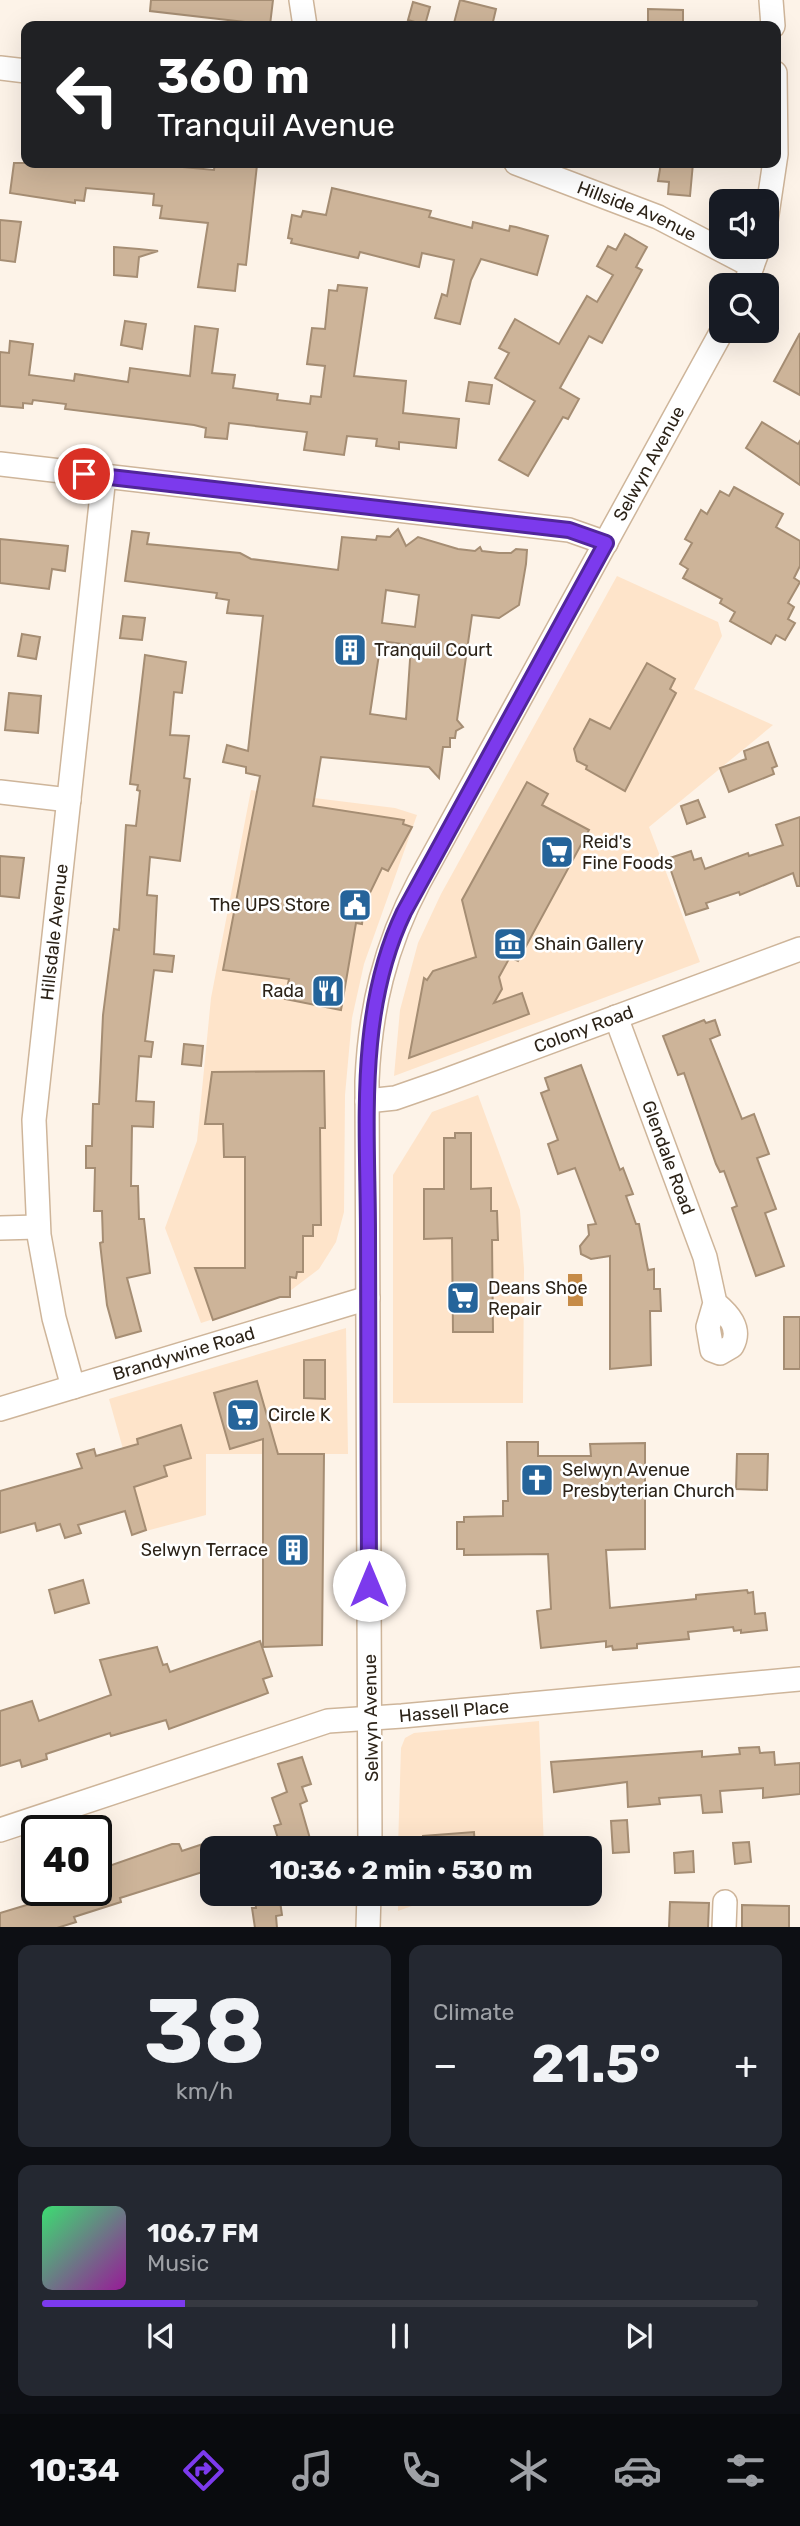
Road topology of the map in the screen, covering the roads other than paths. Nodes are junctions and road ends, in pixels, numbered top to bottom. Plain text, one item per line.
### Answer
1 (301, 0) edge
2 (771, 0) edge
3 (304, 21) edge
4 (772, 21) edge
5 (0, 68) edge
6 (21, 70) edge
7 (529, 168) edge
8 (774, 168) edge
9 (771, 189) edge
10 (752, 266) edge
11 (715, 343) edge
12 (0, 464) edge
13 (104, 476) junction
14 (606, 543) junction
15 (0, 792) edge
16 (69, 800) junction
17 (800, 949) edge
18 (616, 1017) junction
19 (367, 1101) junction
20 (38, 1227) junction
21 (0, 1228) edge
22 (368, 1298) junction
23 (715, 1303) dead end
24 (73, 1387) junction
25 (0, 1409) edge
26 (800, 1679) edge
27 (372, 1717) junction
28 (0, 1830) edge
29 (370, 1836) edge
30 (725, 1902) dead end
31 (369, 1906) edge
32 (368, 1927) edge
33 (724, 1927) edge

1 - 3 street
2 - 4 street
5 - 6 street
7 - 10 street, Hillside Avenue
8 - 9 street
11 - 14 street, Selwyn Avenue
12 - 13 street
13 - 14 street
13 - 16 street, Hillsdale Avenue
14 - 19 street, Selwyn Avenue
15 - 16 street
16 - 20 street, Hillsdale Avenue
17 - 18 street, Colony Road
18 - 19 street, Colony Road
18 - 23 street, Glendale Road
19 - 22 street, Selwyn Avenue
20 - 21 street
20 - 24 street, Hillsdale Avenue
22 - 24 street, Brandywine Road
22 - 27 street, Selwyn Avenue
24 - 25 street, Brandywine Road
26 - 27 street, Hassell Place
27 - 28 street, Hassell Place
27 - 29 street, Selwyn Avenue
30 - 33 street
31 - 32 street

